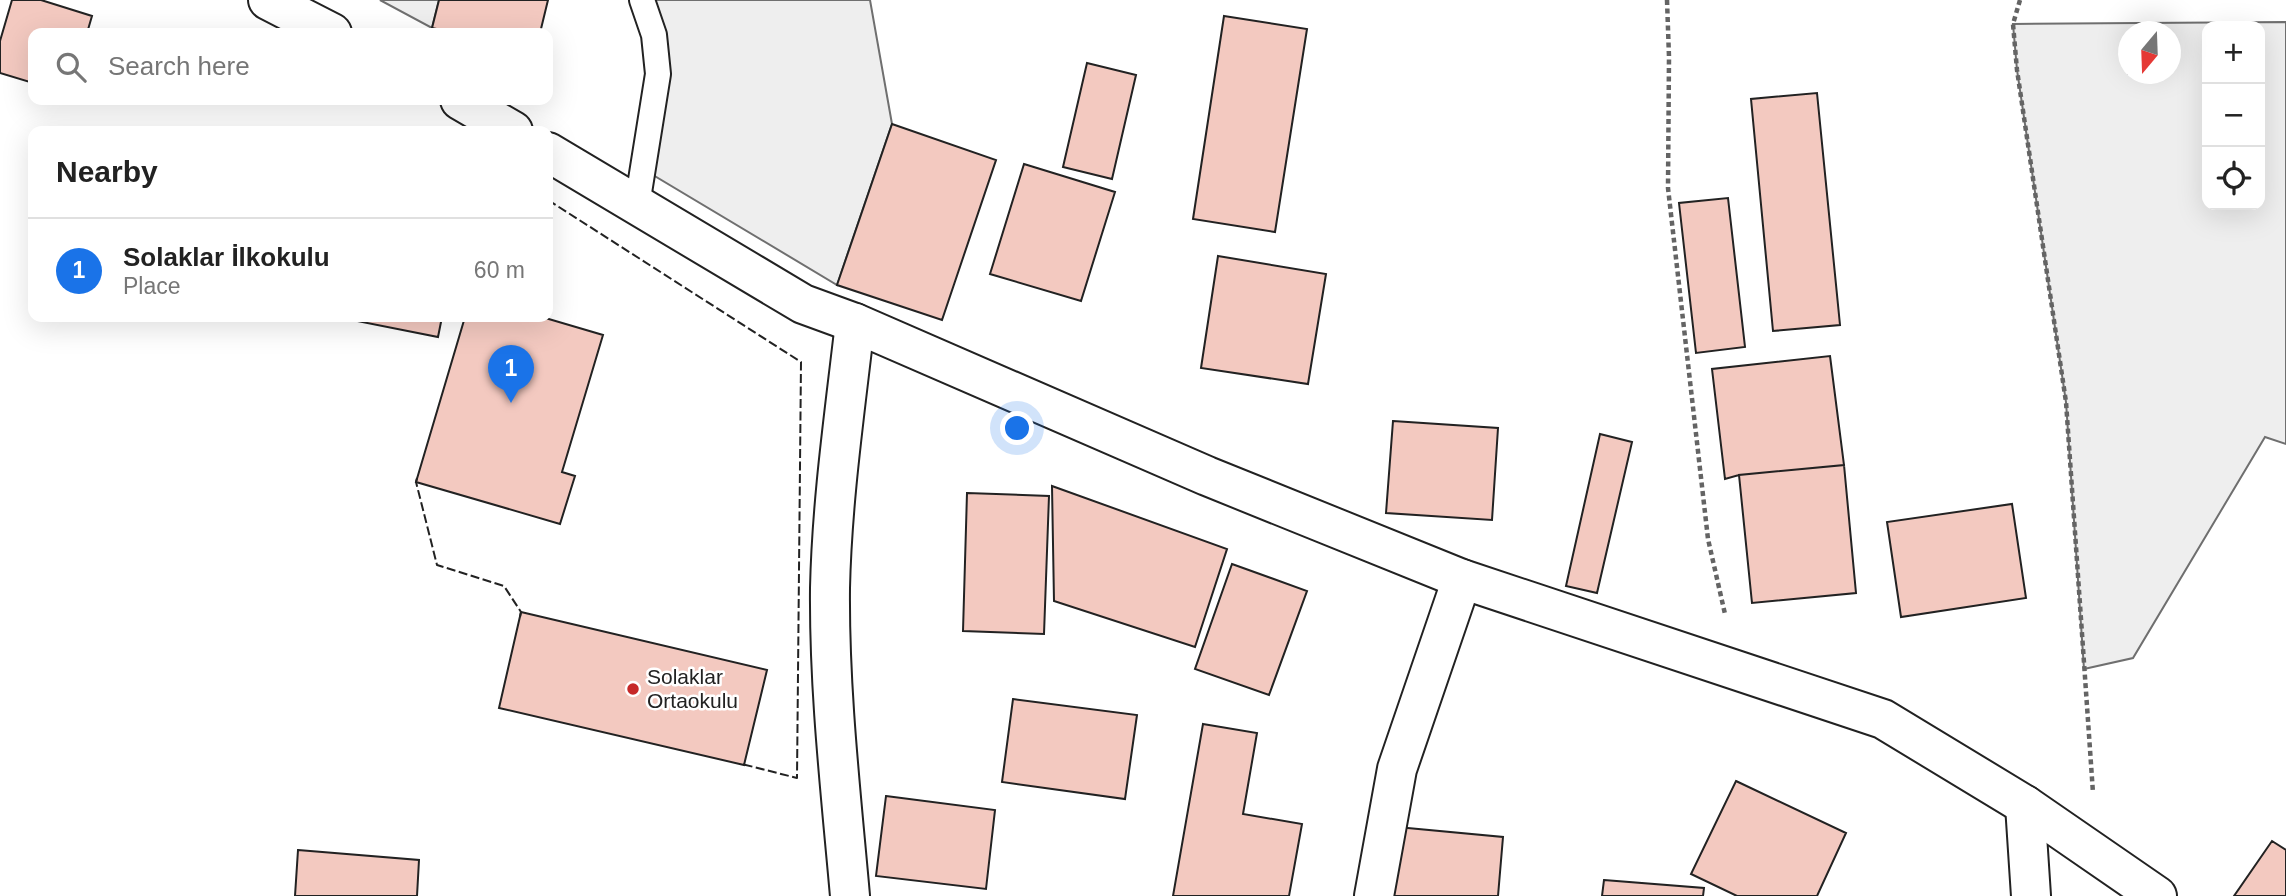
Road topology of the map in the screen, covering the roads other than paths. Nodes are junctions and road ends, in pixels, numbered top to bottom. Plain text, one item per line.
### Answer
1 (268, 0) edge
2 (642, 0) edge
3 (322, 28) edge
4 (469, 105) edge
5 (504, 126) edge
6 (553, 155) edge
7 (637, 205) junction
8 (855, 323) junction
9 (1462, 579) junction
10 (2025, 805) junction
11 (850, 896) edge
12 (1374, 896) edge
13 (2031, 896) edge
14 (2157, 896) edge

1 - 3 street
2 - 7 lane
4 - 5 street
6 - 7 street
7 - 8 street
8 - 9 street
8 - 11 street
9 - 10 street
9 - 12 street
10 - 13 street
10 - 14 street

